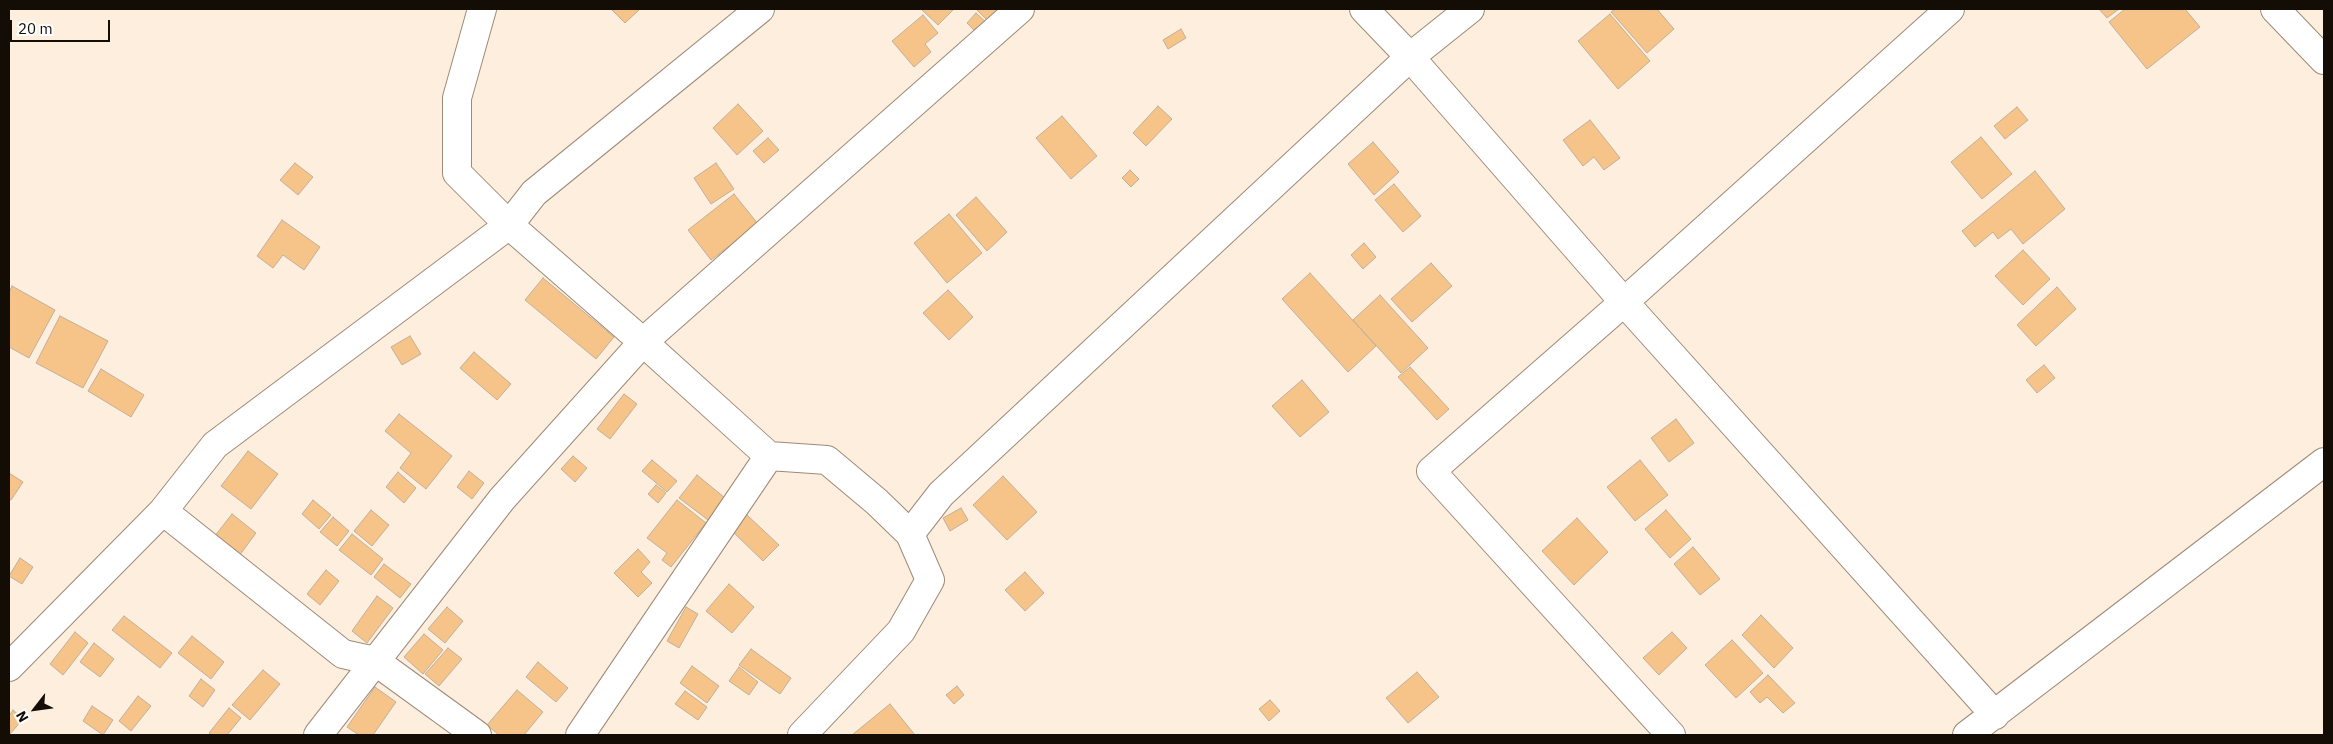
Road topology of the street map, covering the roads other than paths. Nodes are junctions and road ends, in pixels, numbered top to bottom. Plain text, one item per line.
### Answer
1 (482, 9) edge
2 (760, 9) edge
3 (1020, 9) edge
4 (1364, 9) edge
5 (1470, 9) edge
6 (1950, 9) edge
7 (2275, 9) edge
8 (1410, 57) junction
9 (2324, 60) edge
10 (509, 225) junction
11 (1624, 302) junction
12 (643, 342) junction
13 (769, 456) junction
14 (2324, 462) edge
15 (163, 511) junction
16 (910, 534) junction
17 (375, 661) junction
18 (9, 666) edge
19 (1995, 715) junction
20 (318, 735) edge
21 (477, 735) edge
22 (580, 735) edge
23 (802, 735) edge
24 (1671, 735) edge
25 (1967, 735) edge

1 - 10 street
2 - 10 street
3 - 12 street
4 - 8 street
5 - 8 street
6 - 11 street
7 - 9 street
8 - 11 street
8 - 16 street
10 - 12 street
10 - 15 street
11 - 19 street
11 - 24 street
12 - 13 street
12 - 17 street
13 - 16 street
13 - 22 street
14 - 19 street
15 - 17 street
15 - 18 street
16 - 23 street
17 - 20 street
17 - 21 street
19 - 25 street

